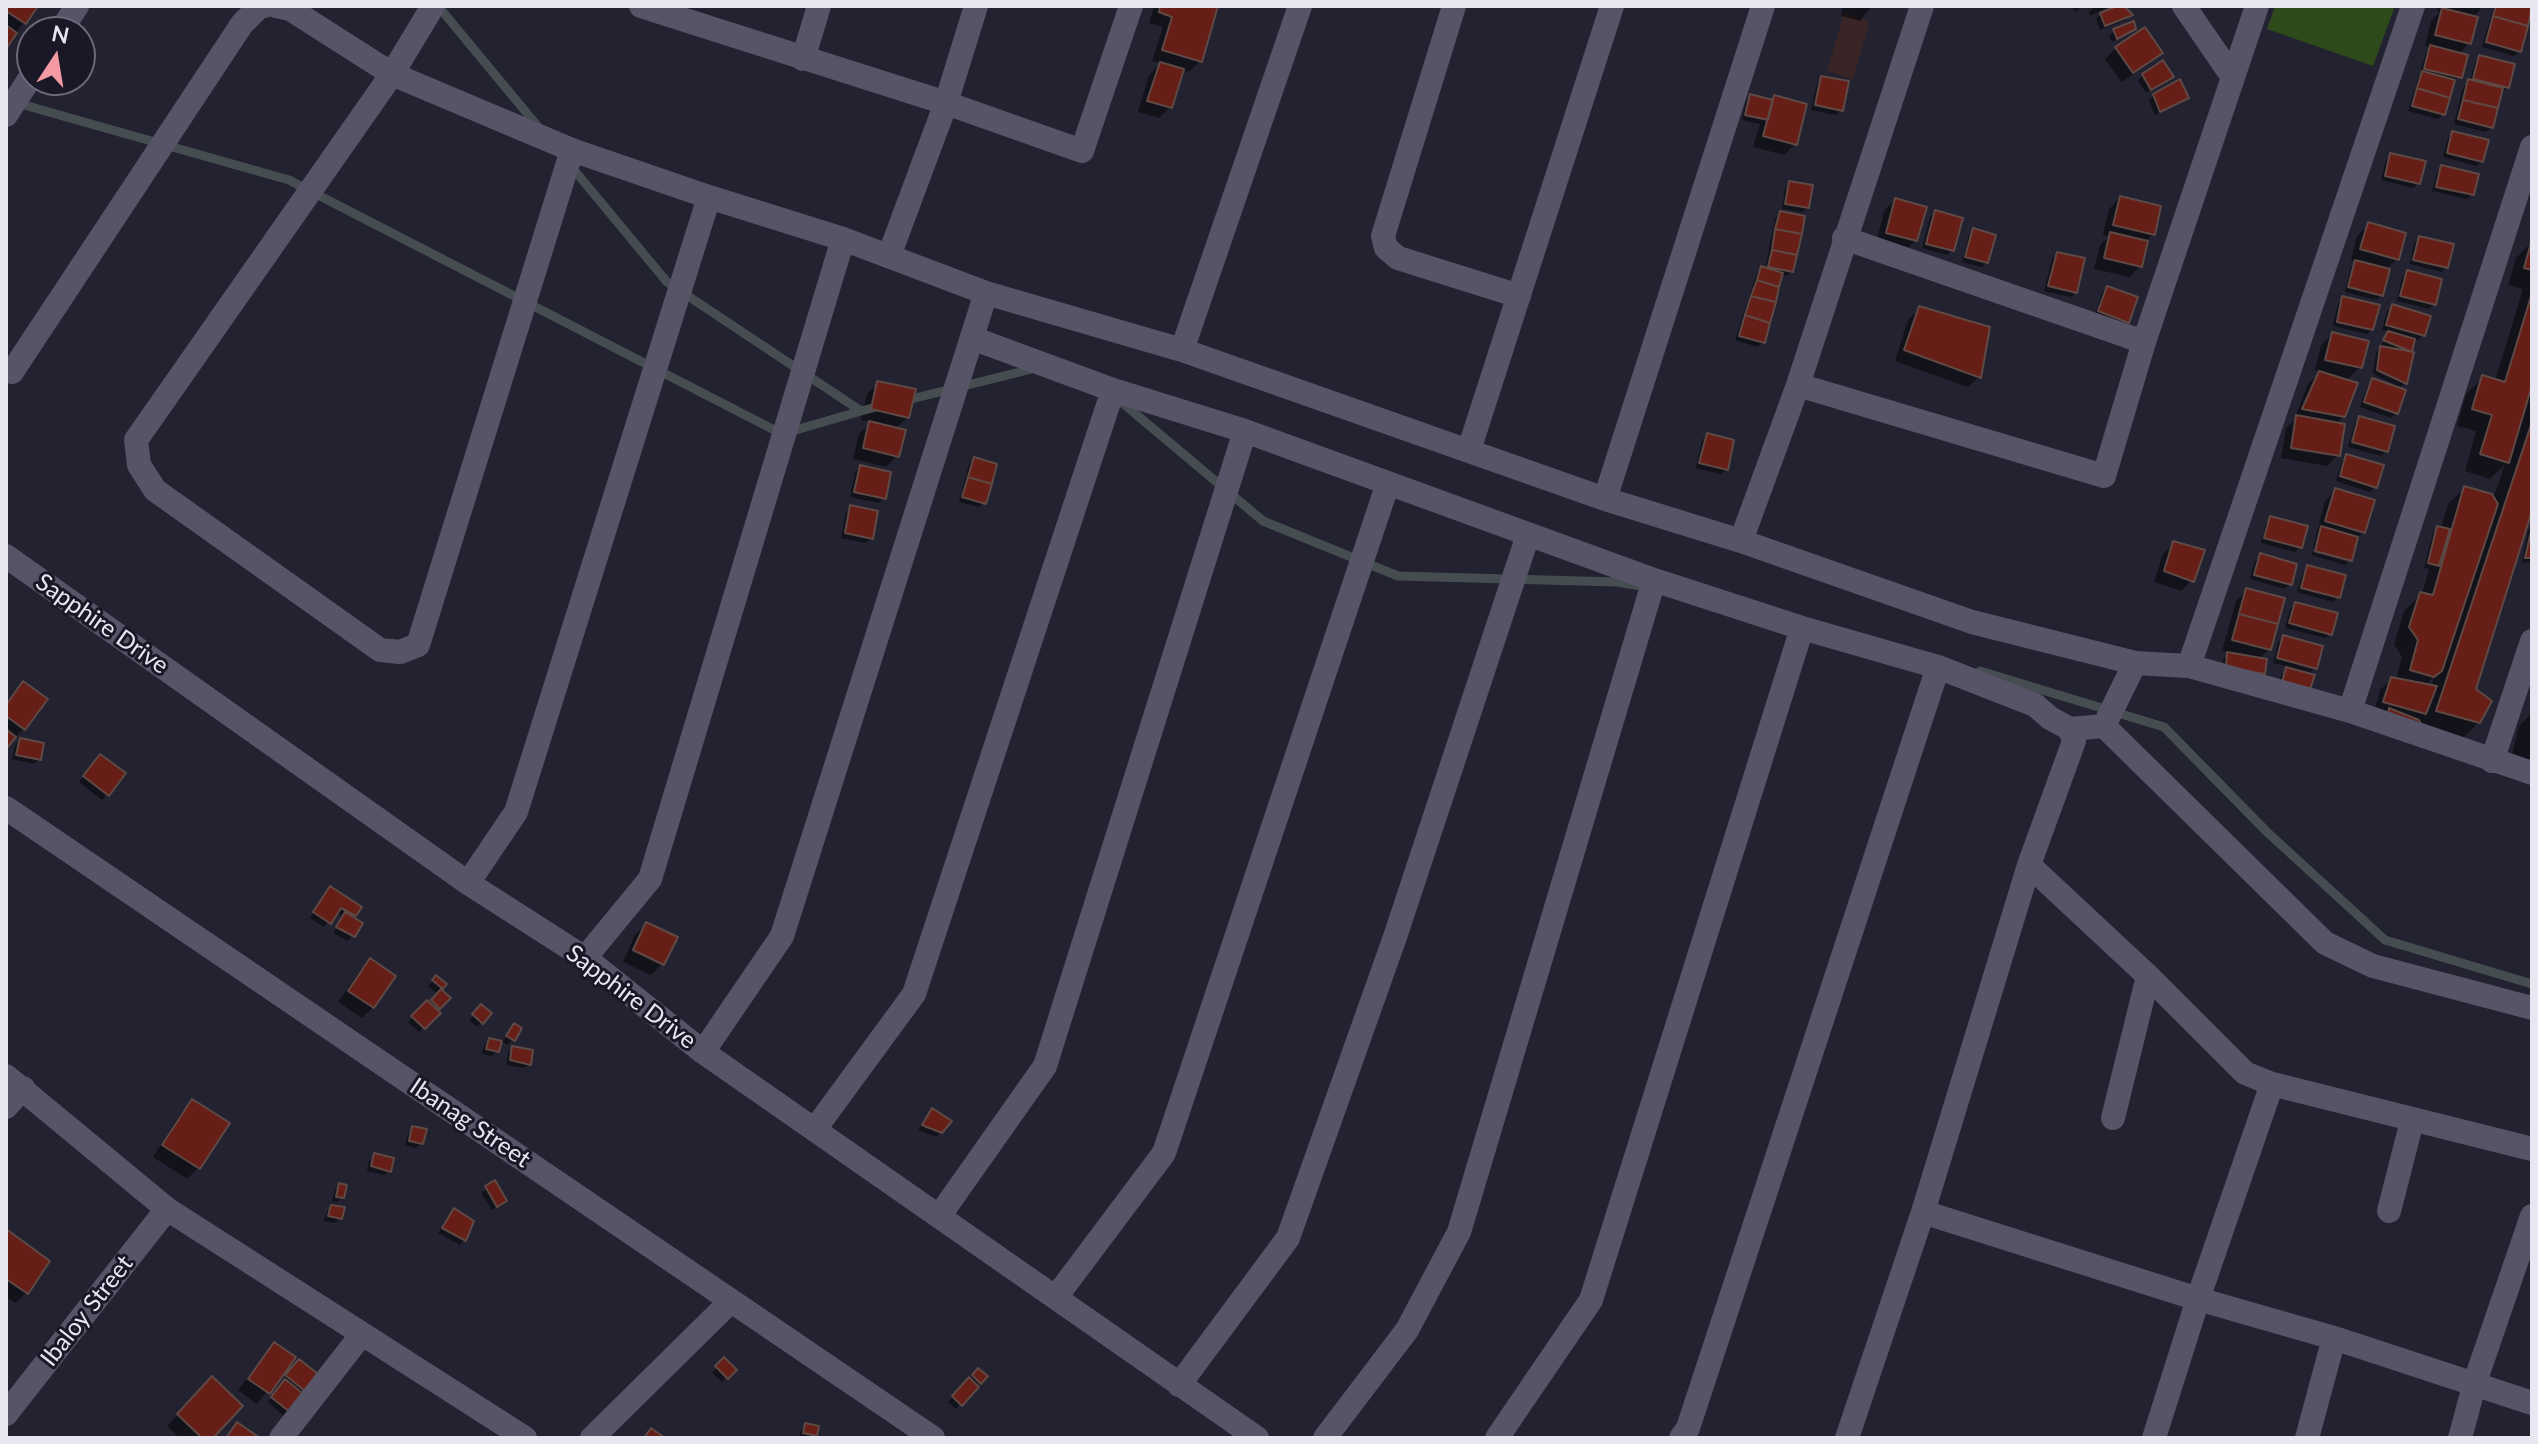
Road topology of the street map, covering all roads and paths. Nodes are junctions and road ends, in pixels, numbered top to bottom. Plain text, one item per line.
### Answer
1 (264, 6) edge
2 (276, 6) edge
3 (433, 6) edge
4 (641, 6) edge
5 (819, 6) edge
6 (976, 6) edge
7 (1131, 6) edge
8 (1300, 6) edge
9 (1454, 6) edge
10 (1612, 6) edge
11 (1763, 6) edge
12 (1922, 6) edge
13 (2184, 6) edge
14 (2257, 6) edge
15 (2413, 6) edge
16 (803, 59) junction
17 (392, 74) junction
18 (2232, 76) junction
19 (18, 96) edge
20 (946, 103) junction
21 (6, 115) edge
22 (2532, 147) edge
23 (572, 150) junction
24 (709, 197) junction
25 (1844, 238) junction
26 (843, 239) junction
27 (889, 256) junction
28 (986, 293) junction
29 (1519, 296) junction
30 (972, 338) junction
31 (2144, 342) junction
32 (1182, 350) junction
33 (12, 372) dead end
34 (1798, 385) junction
35 (1113, 390) junction
36 (1245, 431) junction
37 (1469, 450) junction
38 (1388, 483) junction
39 (1605, 499) junction
40 (1528, 535) junction
41 (1741, 541) junction
42 (6, 556) edge
43 (1654, 580) junction
44 (1802, 628) junction
45 (2532, 641) edge
46 (2135, 663) junction
47 (2189, 666) junction
48 (1938, 667) junction
49 (2350, 711) junction
50 (2104, 726) junction
51 (2070, 729) junction
52 (2492, 761) junction
53 (2532, 773) edge
54 (6, 808) edge
55 (2029, 865) junction
56 (468, 883) junction
57 (585, 958) junction
58 (2148, 976) junction
59 (2532, 1008) edge
60 (703, 1052) junction
61 (14, 1082) edge
62 (2272, 1084) junction
63 (6, 1107) edge
64 (2113, 1118) dead end
65 (2412, 1121) junction
66 (815, 1129) junction
67 (2532, 1149) edge
68 (167, 1209) junction
69 (2389, 1211) dead end
70 (1923, 1212) junction
71 (940, 1215) junction
72 (2532, 1216) edge
73 (1056, 1297) junction
74 (2198, 1299) junction
75 (731, 1301) junction
76 (362, 1334) junction
77 (2334, 1338) junction
78 (2475, 1382) junction
79 (1179, 1385) junction
80 (2532, 1403) edge
81 (6, 1414) edge
82 (1506, 1435) edge
83 (281, 1438) edge
84 (525, 1438) edge
85 (592, 1438) edge
86 (933, 1438) edge
87 (1257, 1438) edge
88 (1325, 1438) edge
89 (1681, 1438) edge
90 (1847, 1438) edge
91 (2154, 1438) edge
92 (2307, 1438) edge
93 (2460, 1438) edge

1 - 33 street
2 - 17 street
3 - 17 street
4 - 16 street
5 - 16 street
6 - 20 street
7 - 20 street
8 - 32 street
9 - 29 street
10 - 29 street
11 - 39 street
12 - 25 street
13 - 18 street
14 - 18 street
15 - 47 street
16 - 20 street
17 - 23 street
17 - 23 street
18 - 31 street
19 - 21 street
20 - 27 street
22 - 49 street
23 - 24 street
24 - 26 street
24 - 56 street
25 - 31 street
25 - 34 street
26 - 27 street
26 - 57 street
27 - 28 street
28 - 30 street
28 - 32 street
29 - 37 street
30 - 35 street
30 - 60 street
31 - 34 street
32 - 37 street
34 - 41 street
35 - 36 street
35 - 66 street
36 - 38 street
36 - 71 street
37 - 39 street
38 - 40 street
38 - 73 street
39 - 41 street
40 - 43 street
40 - 79 street
41 - 46 street
42 - 56 street, Sapphire Drive
43 - 44 street
43 - 88 street
44 - 48 street
44 - 82 street
45 - 52 street
46 - 47 street
46 - 50 street
47 - 49 street
48 - 51 street
48 - 89 street
49 - 52 street
50 - 51 street
50 - 59 street
51 - 55 street
52 - 53 street
54 - 75 street, Ibanag Street
55 - 58 street
55 - 70 street
56 - 57 street, Sapphire Drive
57 - 60 street, Sapphire Drive
58 - 62 street
58 - 64 street
60 - 66 street, Sapphire Drive
61 - 63 street
61 - 68 street
62 - 65 street
62 - 74 street
65 - 67 street
65 - 69 street
66 - 71 street, Sapphire Drive
68 - 76 street
68 - 81 street, Ibaloy Street
70 - 74 street
70 - 90 street
71 - 73 street, Sapphire Drive
72 - 78 street
73 - 79 street, Sapphire Drive
74 - 77 street
74 - 91 street
75 - 85 street
75 - 86 street, Ibanag Street
76 - 83 street
76 - 84 street
77 - 78 street
77 - 92 street
78 - 80 street
78 - 93 street
79 - 87 street, Sapphire Drive

